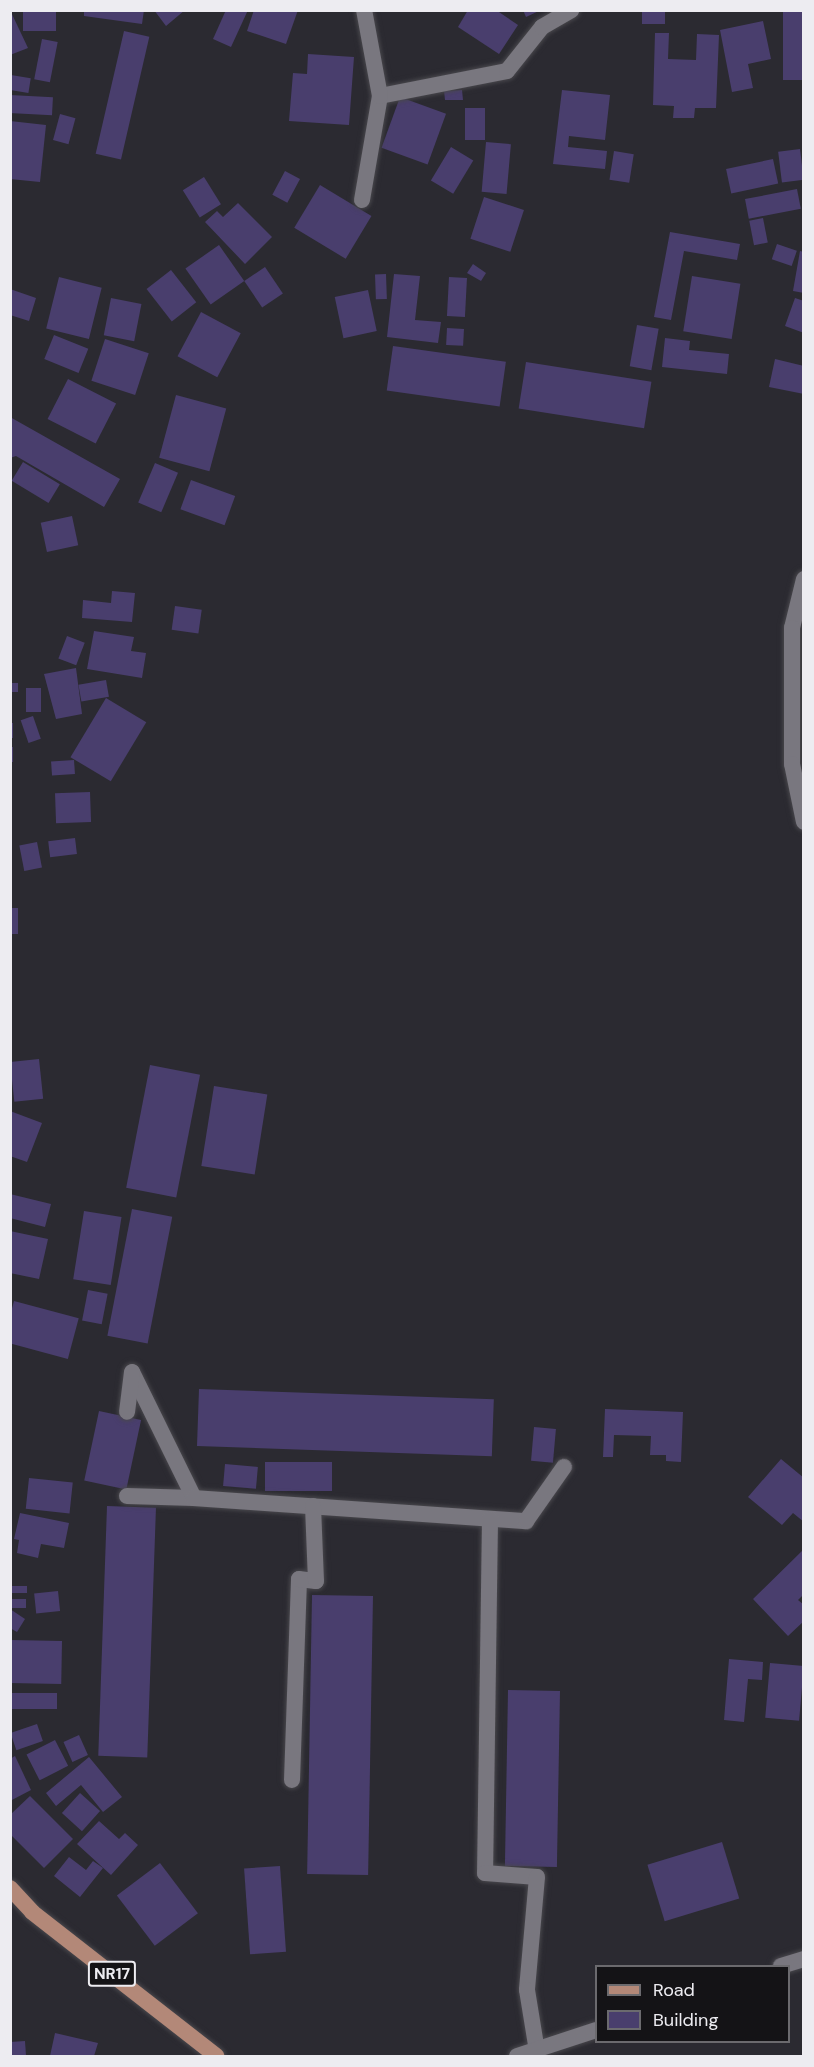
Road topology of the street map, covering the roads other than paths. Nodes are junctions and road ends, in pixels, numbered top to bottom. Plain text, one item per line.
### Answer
1 (364, 10) edge
2 (572, 10) edge
3 (380, 96) junction
4 (362, 200) dead end
5 (804, 579) edge
6 (798, 628) edge
7 (804, 822) edge
8 (127, 1412) dead end
9 (564, 1467) dead end
10 (127, 1496) dead end
11 (194, 1498) junction
12 (313, 1506) junction
13 (489, 1519) junction
14 (292, 1780) dead end
15 (10, 1888) edge
16 (804, 1959) edge
17 (784, 1965) edge
18 (595, 2031) edge
19 (537, 2051) junction
20 (216, 2056) edge
21 (517, 2056) edge

1 - 3 street
2 - 3 street
3 - 4 street
5 - 6 street
6 - 7 street
8 - 11 street
9 - 13 street
10 - 11 street
11 - 12 street
12 - 13 street
12 - 14 street
13 - 19 street
15 - 20 main road, NR17
16 - 17 street
18 - 19 street
19 - 21 street

